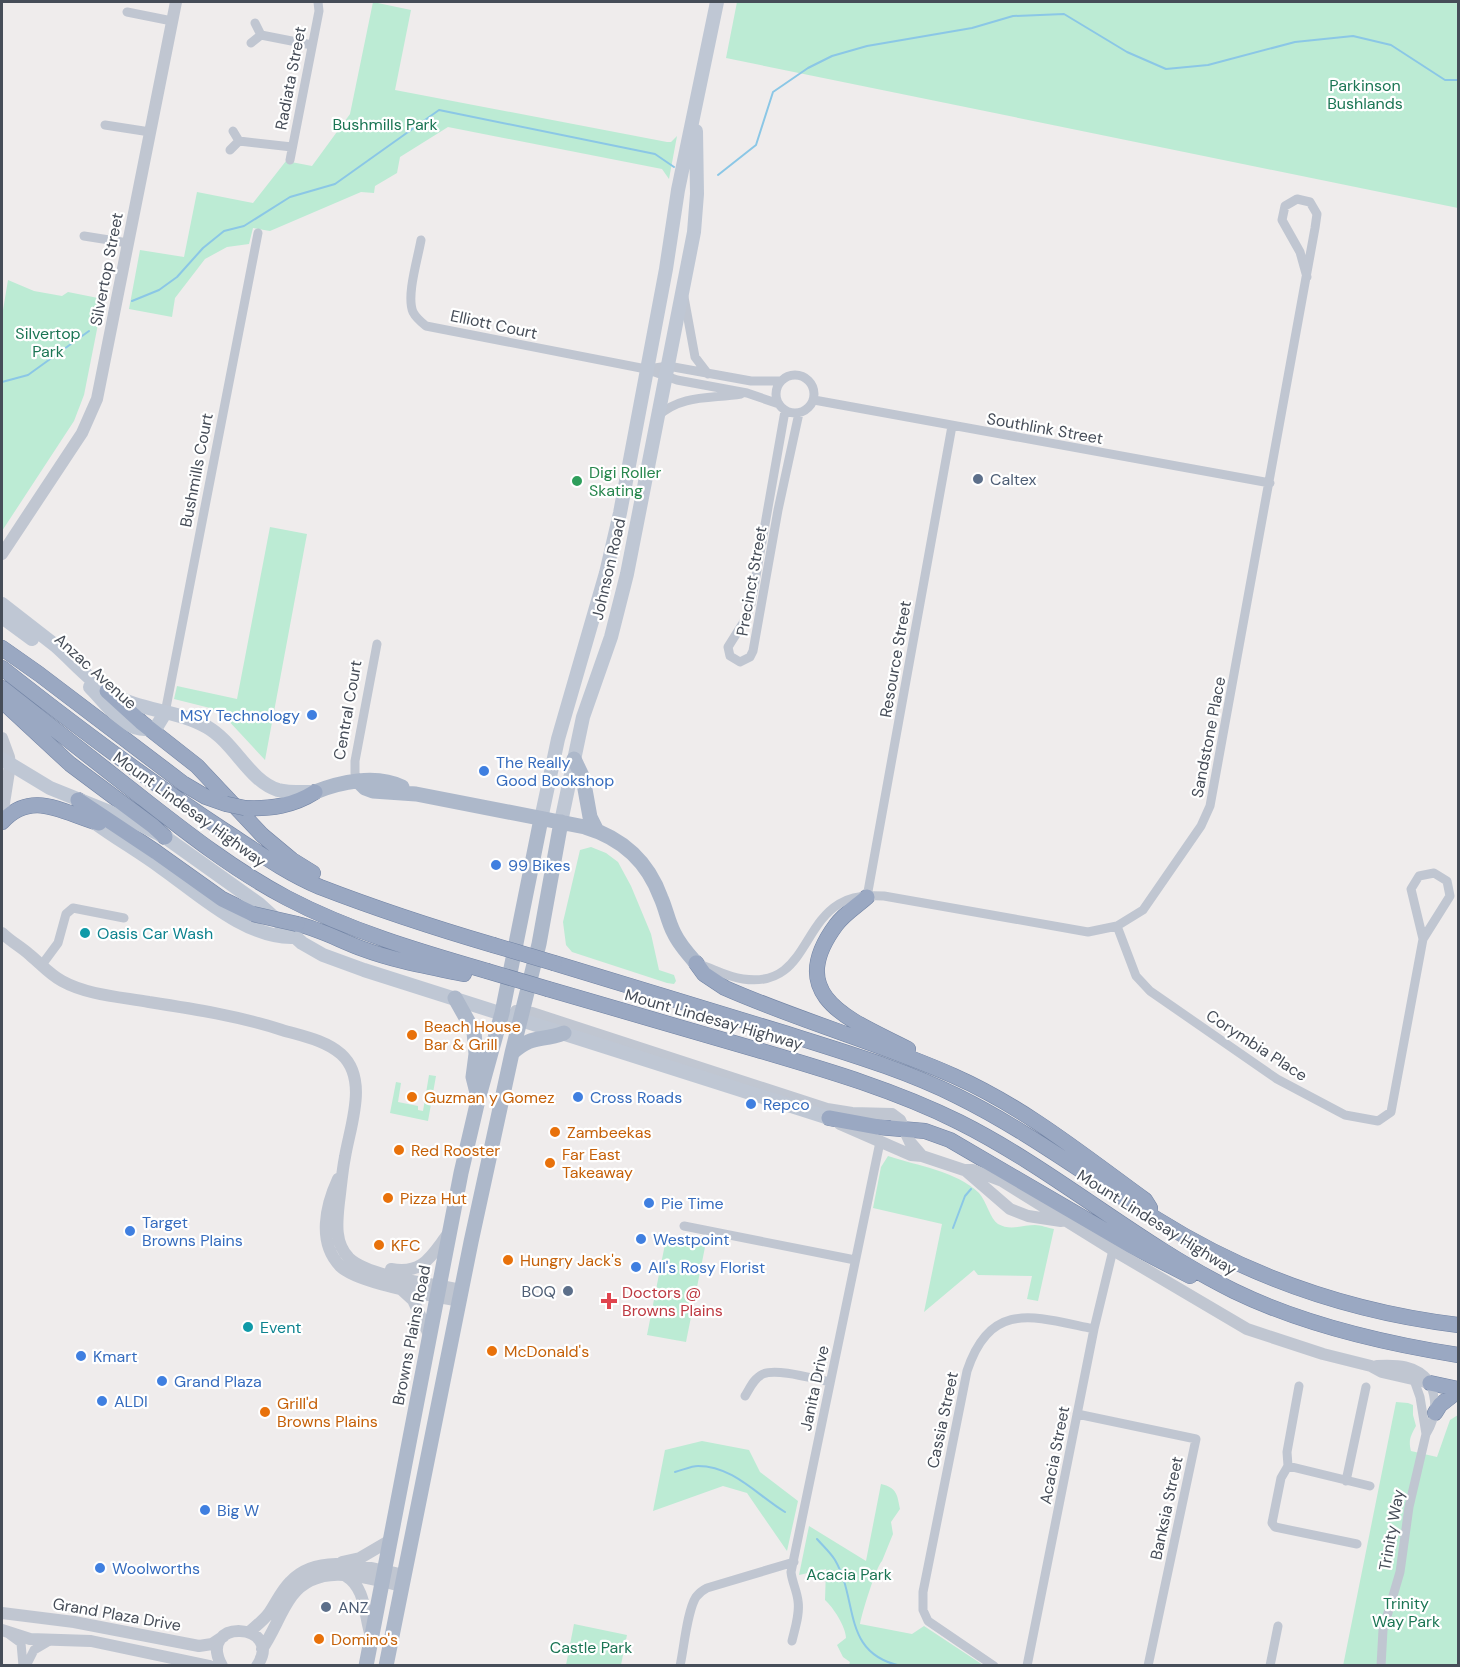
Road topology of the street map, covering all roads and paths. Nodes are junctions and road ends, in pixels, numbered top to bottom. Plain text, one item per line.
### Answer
1 (176, 2) edge
2 (318, 2) edge
3 (717, 2) edge
4 (127, 12) dead end
5 (172, 21) junction
6 (255, 23) dead end
7 (261, 35) junction
8 (251, 43) dead end
9 (312, 45) junction
10 (694, 120) junction
11 (105, 125) dead end
12 (233, 131) dead end
13 (150, 132) junction
14 (240, 141) junction
15 (292, 147) junction
16 (230, 150) dead end
17 (290, 160) dead end
18 (258, 233) dead end
19 (84, 236) dead end
20 (421, 240) dead end
21 (128, 243) junction
22 (1306, 277) junction
23 (683, 289) junction
24 (646, 369) junction
25 (667, 371) junction
26 (708, 374) junction
27 (781, 381) junction
28 (747, 393) junction
29 (814, 400) junction
30 (782, 407) junction
31 (799, 413) junction
32 (658, 417) junction
33 (952, 426) junction
34 (777, 455) junction
35 (789, 458) junction
36 (1270, 483) junction
37 (2, 554) edge
38 (2, 604) edge
39 (2, 617) edge
40 (377, 644) dead end
41 (2, 648) edge
42 (2, 668) edge
43 (2, 688) edge
44 (107, 691) junction
45 (2, 701) edge
46 (165, 713) junction
47 (150, 729) junction
48 (2, 738) edge
49 (574, 759) junction
50 (6, 762) edge
51 (359, 782) junction
52 (315, 792) junction
53 (78, 800) junction
54 (2, 816) edge
55 (541, 819) junction
56 (2, 822) edge
57 (94, 822) junction
58 (561, 822) junction
59 (119, 827) junction
60 (597, 831) junction
61 (165, 837) junction
62 (337, 892) junction
63 (867, 897) junction
64 (124, 918) dead end
65 (1118, 926) junction
66 (296, 931) junction
67 (2, 933) edge
68 (1424, 939) junction
69 (2, 944) edge
70 (696, 963) junction
71 (41, 966) junction
72 (487, 971) junction
73 (455, 998) junction
74 (502, 1013) junction
75 (521, 1015) junction
76 (564, 1033) junction
77 (512, 1053) junction
78 (954, 1076) junction
79 (478, 1100) junction
80 (829, 1118) junction
81 (905, 1130) junction
82 (880, 1142) junction
83 (922, 1156) junction
84 (343, 1170) junction
85 (964, 1170) junction
86 (1020, 1192) junction
87 (1019, 1213) junction
88 (1158, 1220) junction
89 (1065, 1222) junction
90 (684, 1226) dead end
91 (449, 1233) junction
92 (1113, 1250) junction
93 (855, 1260) junction
94 (376, 1270) junction
95 (401, 1289) junction
96 (438, 1291) junction
97 (1234, 1291) junction
98 (460, 1295) junction
99 (1458, 1325) edge
100 (1094, 1329) junction
101 (430, 1337) junction
102 (1458, 1355) edge
103 (1422, 1381) junction
104 (830, 1382) junction
105 (1299, 1386) dead end
106 (1366, 1387) dead end
107 (1458, 1390) edge
108 (745, 1396) dead end
109 (1435, 1413) junction
110 (1077, 1414) junction
111 (1426, 1434) junction
112 (1288, 1466) junction
113 (1346, 1481) junction
114 (1370, 1486) dead end
115 (389, 1541) junction
116 (1357, 1544) dead end
117 (794, 1562) junction
118 (335, 1564) junction
119 (346, 1576) junction
120 (382, 1576) junction
121 (403, 1581) junction
122 (2, 1613) edge
123 (1278, 1626) dead end
124 (3, 1630) edge
125 (249, 1632) junction
126 (224, 1636) junction
127 (371, 1636) junction
128 (51, 1640) junction
129 (792, 1641) dead end
130 (262, 1649) junction
131 (24, 1665) edge
132 (210, 1665) edge
133 (222, 1665) edge
134 (257, 1665) edge
135 (366, 1665) edge
136 (386, 1665) edge
137 (680, 1665) edge
138 (994, 1665) edge
139 (1027, 1665) edge
140 (1148, 1665) edge
141 (1270, 1665) edge
142 (1381, 1665) edge

1 - 5 street, Silvertop Street
2 - 9 street, Radiata Street
3 - 10 main road, Johnson Road
4 - 5 street
5 - 13 street, Silvertop Street
6 - 7 street
7 - 8 street
7 - 9 street
9 - 15 street, Radiata Street
10 - 23 main road, Johnson Road
10 - 24 main road, Johnson Road
11 - 13 street
12 - 14 street
13 - 21 street, Silvertop Street
14 - 15 street
14 - 16 street
15 - 17 street, Radiata Street
18 - 46 street, Bushmills Court
19 - 21 street
20 - 24 street, Elliott Court
21 - 37 street, Silvertop Street
22 - 22 street, Sandstone Place
22 - 36 street, Sandstone Place
23 - 25 main road, Johnson Road
23 - 26 street
24 - 25 street, Elliott Court
24 - 55 main road, Johnson Road
25 - 26 street
25 - 28 street
25 - 32 main road, Johnson Road
26 - 27 street
27 - 29 street
27 - 30 street
28 - 30 street
28 - 32 street
29 - 31 street
29 - 33 street, Southlink Street
30 - 31 street
30 - 34 street, Precinct Street
31 - 35 street, Precinct Street
32 - 49 main road, Johnson Road
33 - 36 street, Southlink Street
33 - 63 street, Resource Street
34 - 35 street
34 - 35 street, Precinct Street
36 - 65 street, Sandstone Place
38 - 44 main road, Anzac Avenue
39 - 47 main road, Anzac Avenue
40 - 51 street, Central Court
41 - 52 highway, bridge
42 - 62 highway, Mount Lindesay Highway
43 - 72 highway, Mount Lindesay Highway
44 - 46 main road, Anzac Avenue
44 - 47 highway
45 - 61 highway
46 - 47 main road
46 - 52 main road, Anzac Avenue
47 - 62 highway
48 - 50 street
49 - 58 main road, Johnson Road
49 - 60 main road
50 - 53 main road
50 - 54 street
51 - 52 main road, Anzac Avenue
51 - 55 main road, Central Court
53 - 59 highway
53 - 61 main road
55 - 58 main road
55 - 74 main road, Johnson Road
56 - 57 highway
57 - 59 highway
57 - 66 main road
58 - 60 main road
58 - 75 main road, Johnson Road
59 - 66 highway, bridge
60 - 70 main road
61 - 66 main road
62 - 88 highway, Mount Lindesay Highway, bridge
63 - 65 street, Sandstone Place
63 - 70 street, Sandstone Place
63 - 78 highway
64 - 71 street
65 - 68 street, Corymbia Place
66 - 72 highway
66 - 73 main road
67 - 71 street
68 - 68 street, Corymbia Place
69 - 71 street
70 - 78 highway
71 - 84 street
72 - 97 highway, Mount Lindesay Highway, bridge
73 - 74 main road
73 - 79 main road
74 - 75 main road
74 - 79 main road, Browns Plains Road
75 - 76 main road
75 - 77 main road
75 - 81 street
76 - 77 main road
76 - 80 main road
77 - 98 main road
78 - 88 highway
79 - 91 main road, Browns Plains Road
80 - 81 highway
80 - 82 street
81 - 83 street
81 - 97 highway
82 - 83 street
82 - 93 street, Janita Drive
83 - 85 street
84 - 94 street
84 - 95 street
85 - 86 street
85 - 87 street
86 - 87 street
86 - 89 street
87 - 89 street
88 - 99 highway, Mount Lindesay Highway
89 - 92 street
90 - 93 street
91 - 94 street
91 - 96 main road, Browns Plains Road
92 - 100 street, Acacia Street
92 - 103 street
93 - 104 street, Janita Drive
94 - 96 street
95 - 96 street
95 - 101 street
96 - 98 street
96 - 101 main road, Browns Plains Road
97 - 102 highway, Mount Lindesay Highway
98 - 121 main road
100 - 110 street, Acacia Street
100 - 138 street, Cassia Street
101 - 115 main road, Browns Plains Road
103 - 107 highway
103 - 109 street
103 - 111 street, Trinity Way
104 - 108 street
104 - 117 street, Janita Drive
105 - 112 street
106 - 113 street
107 - 109 highway
109 - 111 street, Trinity Way
110 - 139 street, Acacia Street
110 - 140 street, Banksia Street
111 - 142 street, Trinity Way
112 - 113 street
112 - 116 street
113 - 114 street
115 - 118 street
115 - 120 main road, Browns Plains Road
117 - 129 street, Janita Drive
117 - 137 street
118 - 120 street
118 - 125 street
119 - 120 street
119 - 127 street
119 - 130 street
120 - 121 street
120 - 127 main road, Browns Plains Road
121 - 136 main road
122 - 126 street, Grand Plaza Drive
123 - 141 street
124 - 128 street, Grand Plaza Drive
124 - 131 street
125 - 126 street, Grand Plaza Drive
125 - 130 street
126 - 133 street
127 - 135 main road, Browns Plains Road
128 - 131 street
128 - 132 street, Grand Plaza Drive
130 - 134 street

